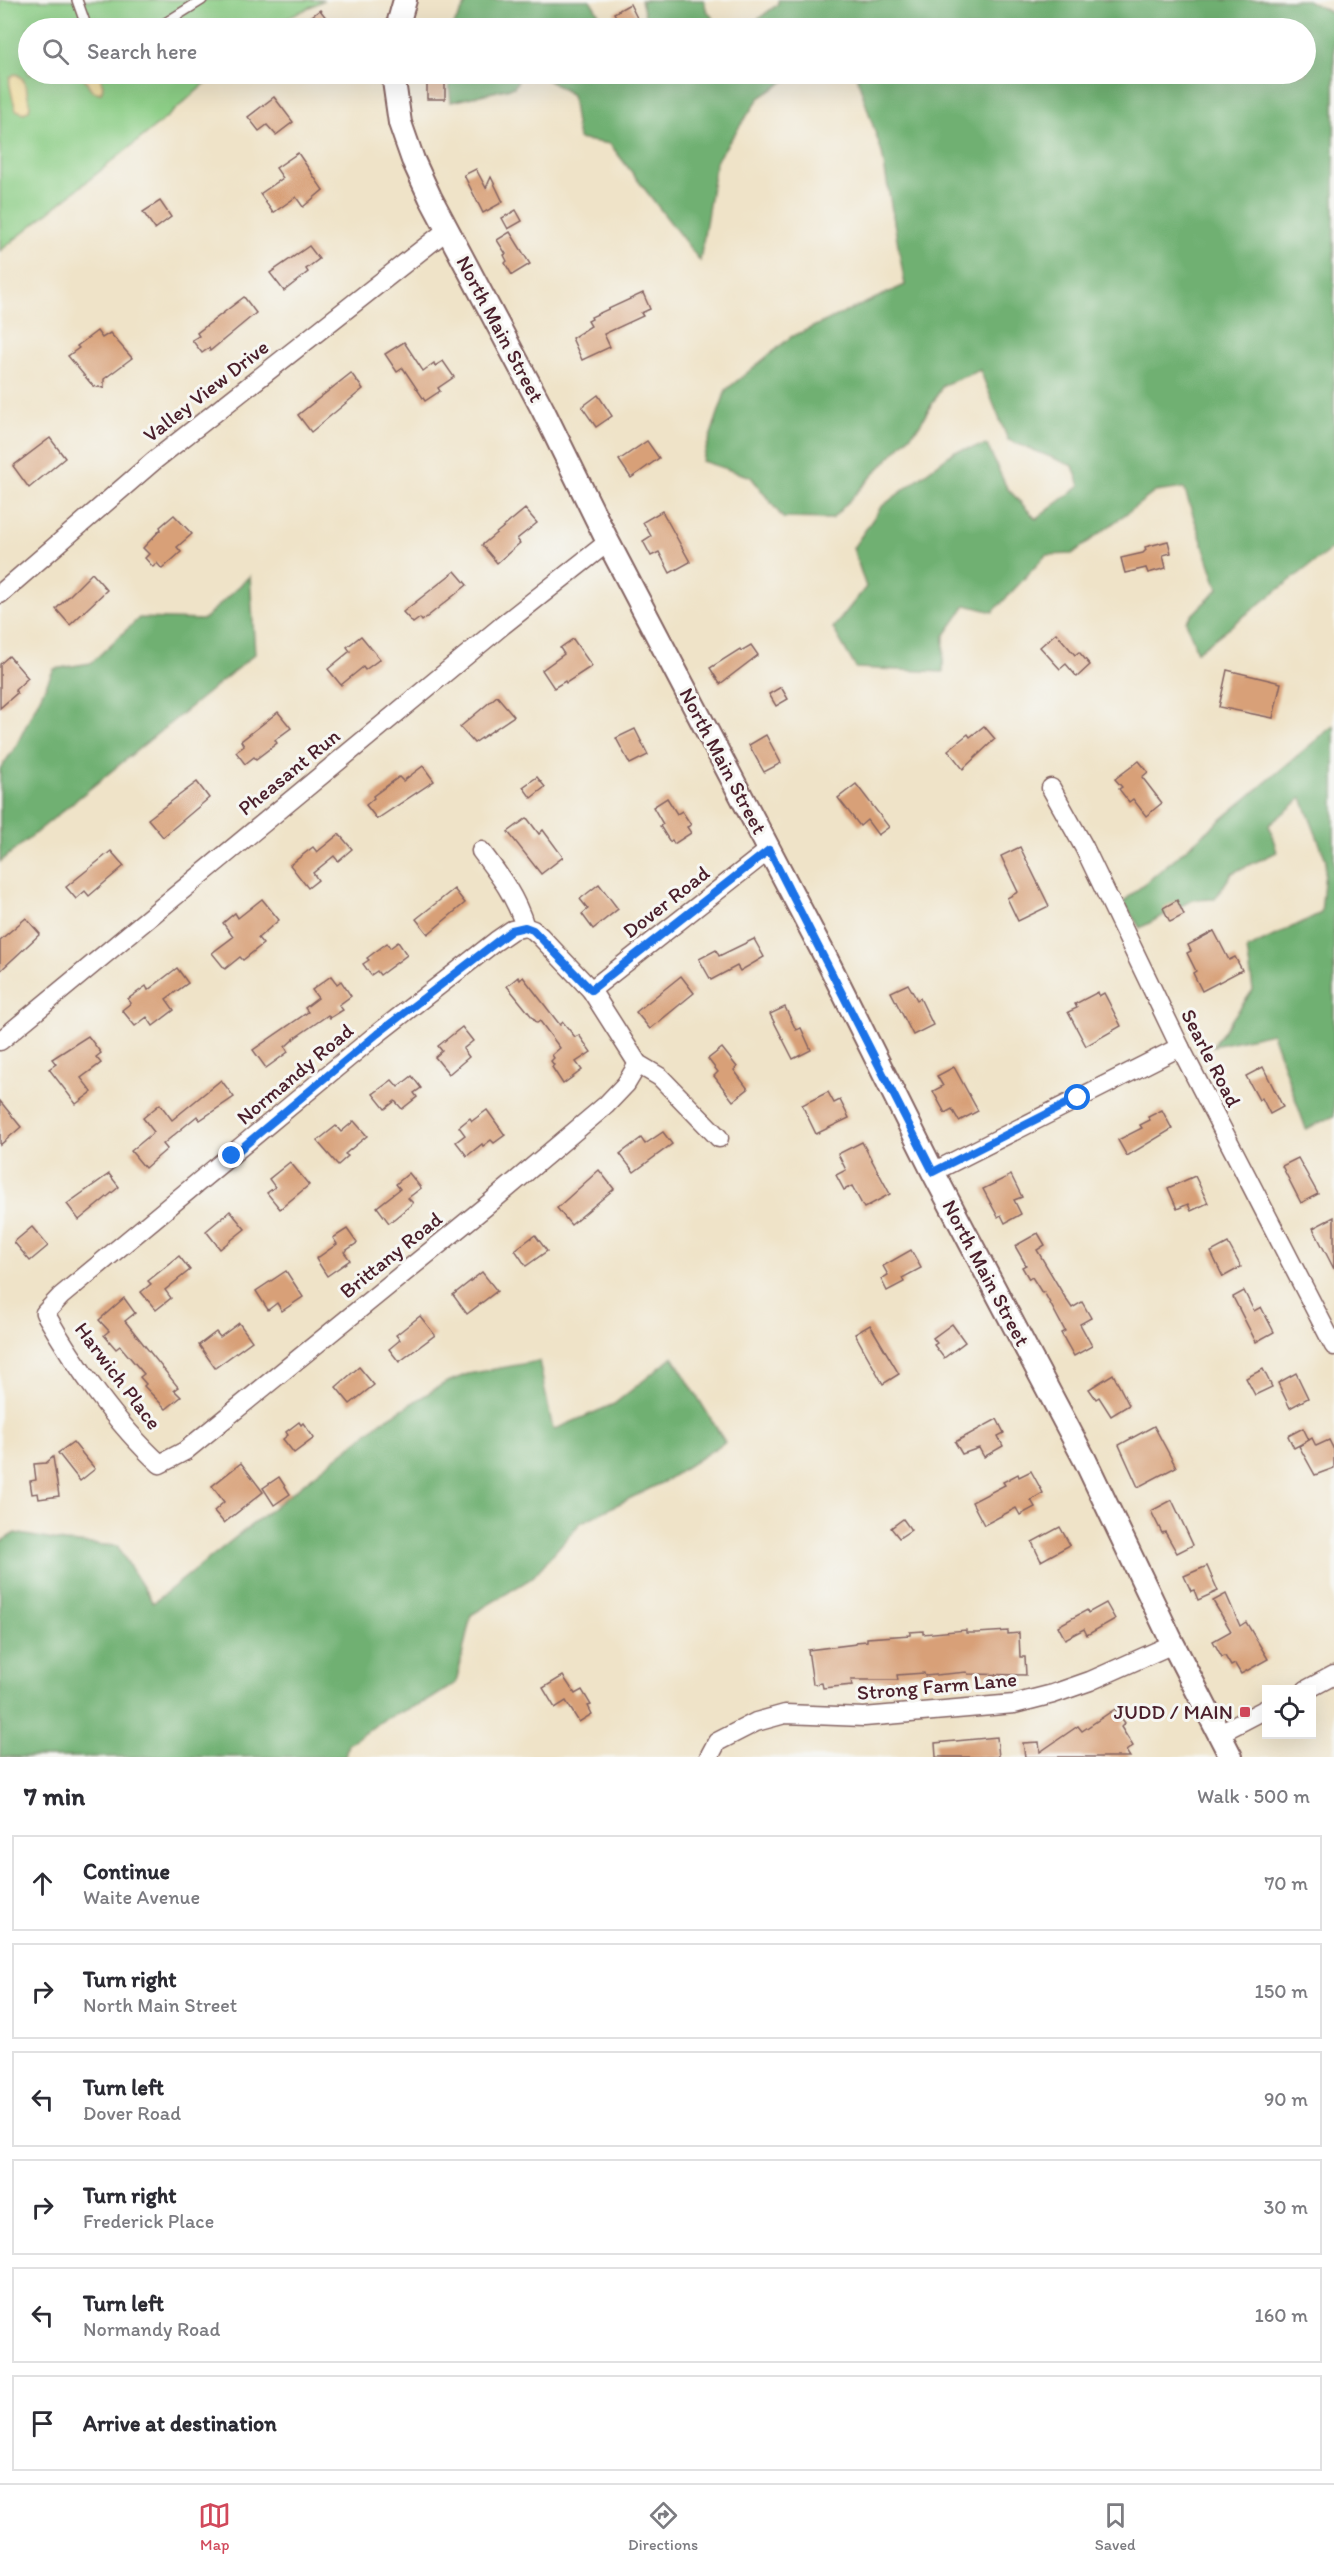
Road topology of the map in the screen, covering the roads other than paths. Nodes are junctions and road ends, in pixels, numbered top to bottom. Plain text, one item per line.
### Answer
1 (77, 0) edge
2 (202, 0) edge
3 (405, 0) edge
4 (83, 18) edge
5 (173, 18) edge
6 (400, 18) edge
7 (394, 84) edge
8 (447, 230) junction
9 (608, 542) junction
10 (0, 594) edge
11 (1052, 788) dead end
12 (769, 850) junction
13 (481, 851) dead end
14 (525, 927) junction
15 (591, 990) junction
16 (0, 1041) edge
17 (1180, 1047) junction
18 (638, 1064) junction
19 (719, 1138) dead end
20 (933, 1172) junction
21 (45, 1313) joint
22 (1334, 1346) edge
23 (158, 1463) joint
24 (1173, 1644) junction
25 (1334, 1675) edge
26 (1314, 1685) edge
27 (1262, 1711) edge
28 (1218, 1734) junction
29 (709, 1757) edge
30 (1231, 1757) edge

1 - 4 lane
2 - 5 lane
3 - 6 street
7 - 8 street, North Main Street
8 - 9 street, North Main Street
8 - 10 street, Valley View Drive
9 - 12 street, North Main Street
9 - 16 street, Pheasant Run
11 - 17 street, Searle Road
12 - 15 street, Dover Road
12 - 20 street, North Main Street
13 - 14 street
14 - 15 street
14 - 21 street, Normandy Road
15 - 18 street
17 - 20 street
17 - 22 street, Searle Road
18 - 19 street
18 - 23 street, Brittany Road
20 - 24 street, North Main Street
21 - 23 street, Harwich Place
24 - 28 street, North Main Street
24 - 29 street, Strong Farm Lane
25 - 26 street
27 - 28 street
28 - 30 street, North Main Street

